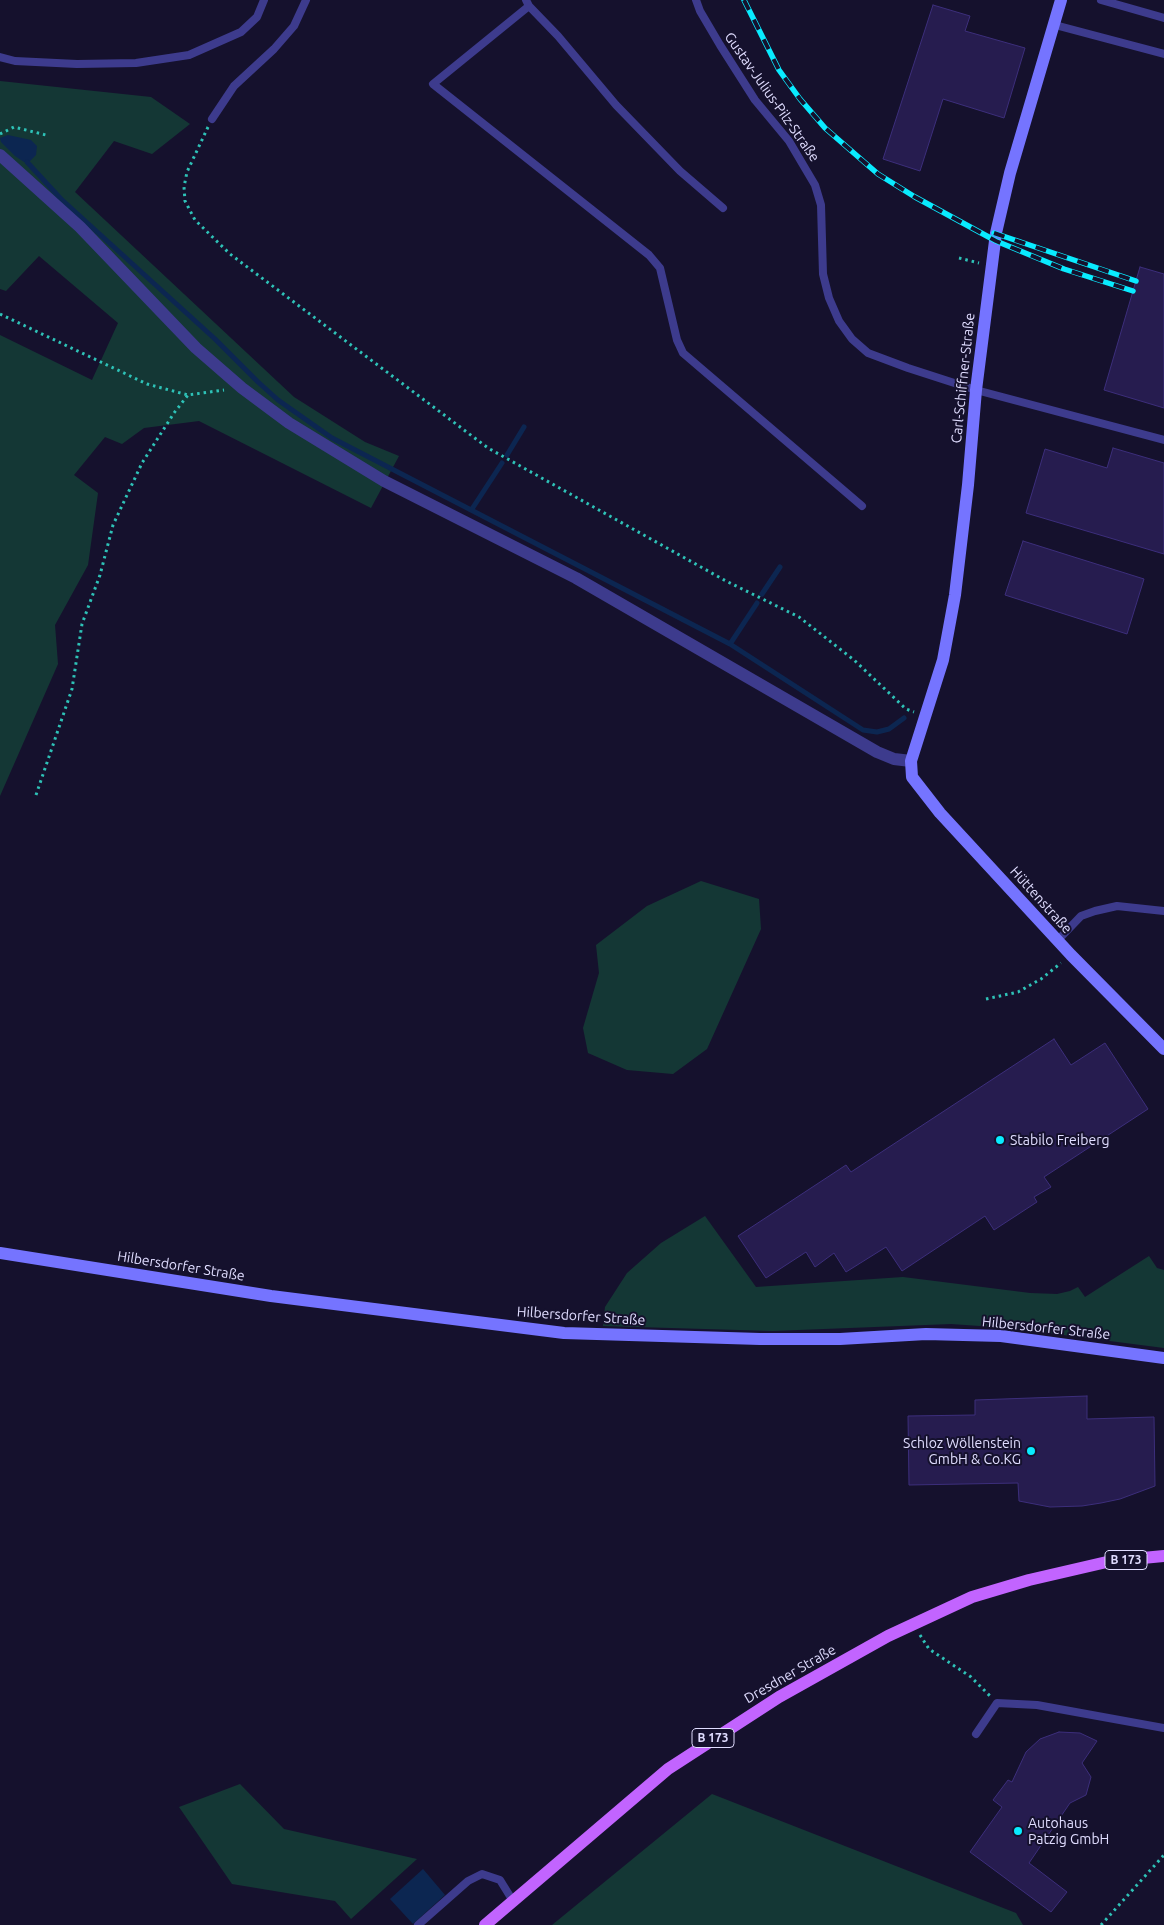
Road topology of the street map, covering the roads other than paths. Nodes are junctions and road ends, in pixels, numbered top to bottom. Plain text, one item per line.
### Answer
1 (264, 0) edge
2 (305, 0) edge
3 (690, 0) edge
4 (696, 0) edge
5 (1061, 0) edge
6 (1101, 0) edge
7 (527, 3) edge
8 (700, 11) junction
9 (1164, 18) edge
10 (1055, 25) junction
11 (1164, 54) edge
12 (0, 57) edge
13 (212, 119) dead end
14 (0, 155) edge
15 (723, 208) dead end
16 (976, 390) junction
17 (1164, 440) edge
18 (862, 506) dead end
19 (911, 761) junction
20 (1164, 911) edge
21 (1058, 940) junction
22 (1164, 1050) edge
23 (0, 1253) edge
24 (1164, 1358) edge
25 (1164, 1556) edge
26 (1164, 1728) edge
27 (976, 1734) dead end
28 (513, 1901) junction
29 (418, 1925) edge
30 (485, 1925) edge

1 - 12 lane
2 - 13 lane
3 - 8 lane
4 - 8 lane, Gustav-Julius-Pilz-Straße
5 - 10 main road, Carl-Schiffner-Straße
6 - 9 lane
7 - 15 lane
7 - 18 lane
8 - 16 lane, Gustav-Julius-Pilz-Straße
10 - 11 lane
10 - 16 main road, Carl-Schiffner-Straße
14 - 19 street
16 - 17 lane, Gustav-Julius-Pilz-Straße
16 - 19 main road, Carl-Schiffner-Straße
19 - 21 main road, Hüttenstraße
20 - 21 lane
21 - 22 main road, Hüttenstraße
23 - 24 main road, Hilbersdorfer Straße
25 - 28 main road, Dresdner Straße / B 173
26 - 27 lane
28 - 29 lane
28 - 30 main road, Dresdner Straße / B 173

